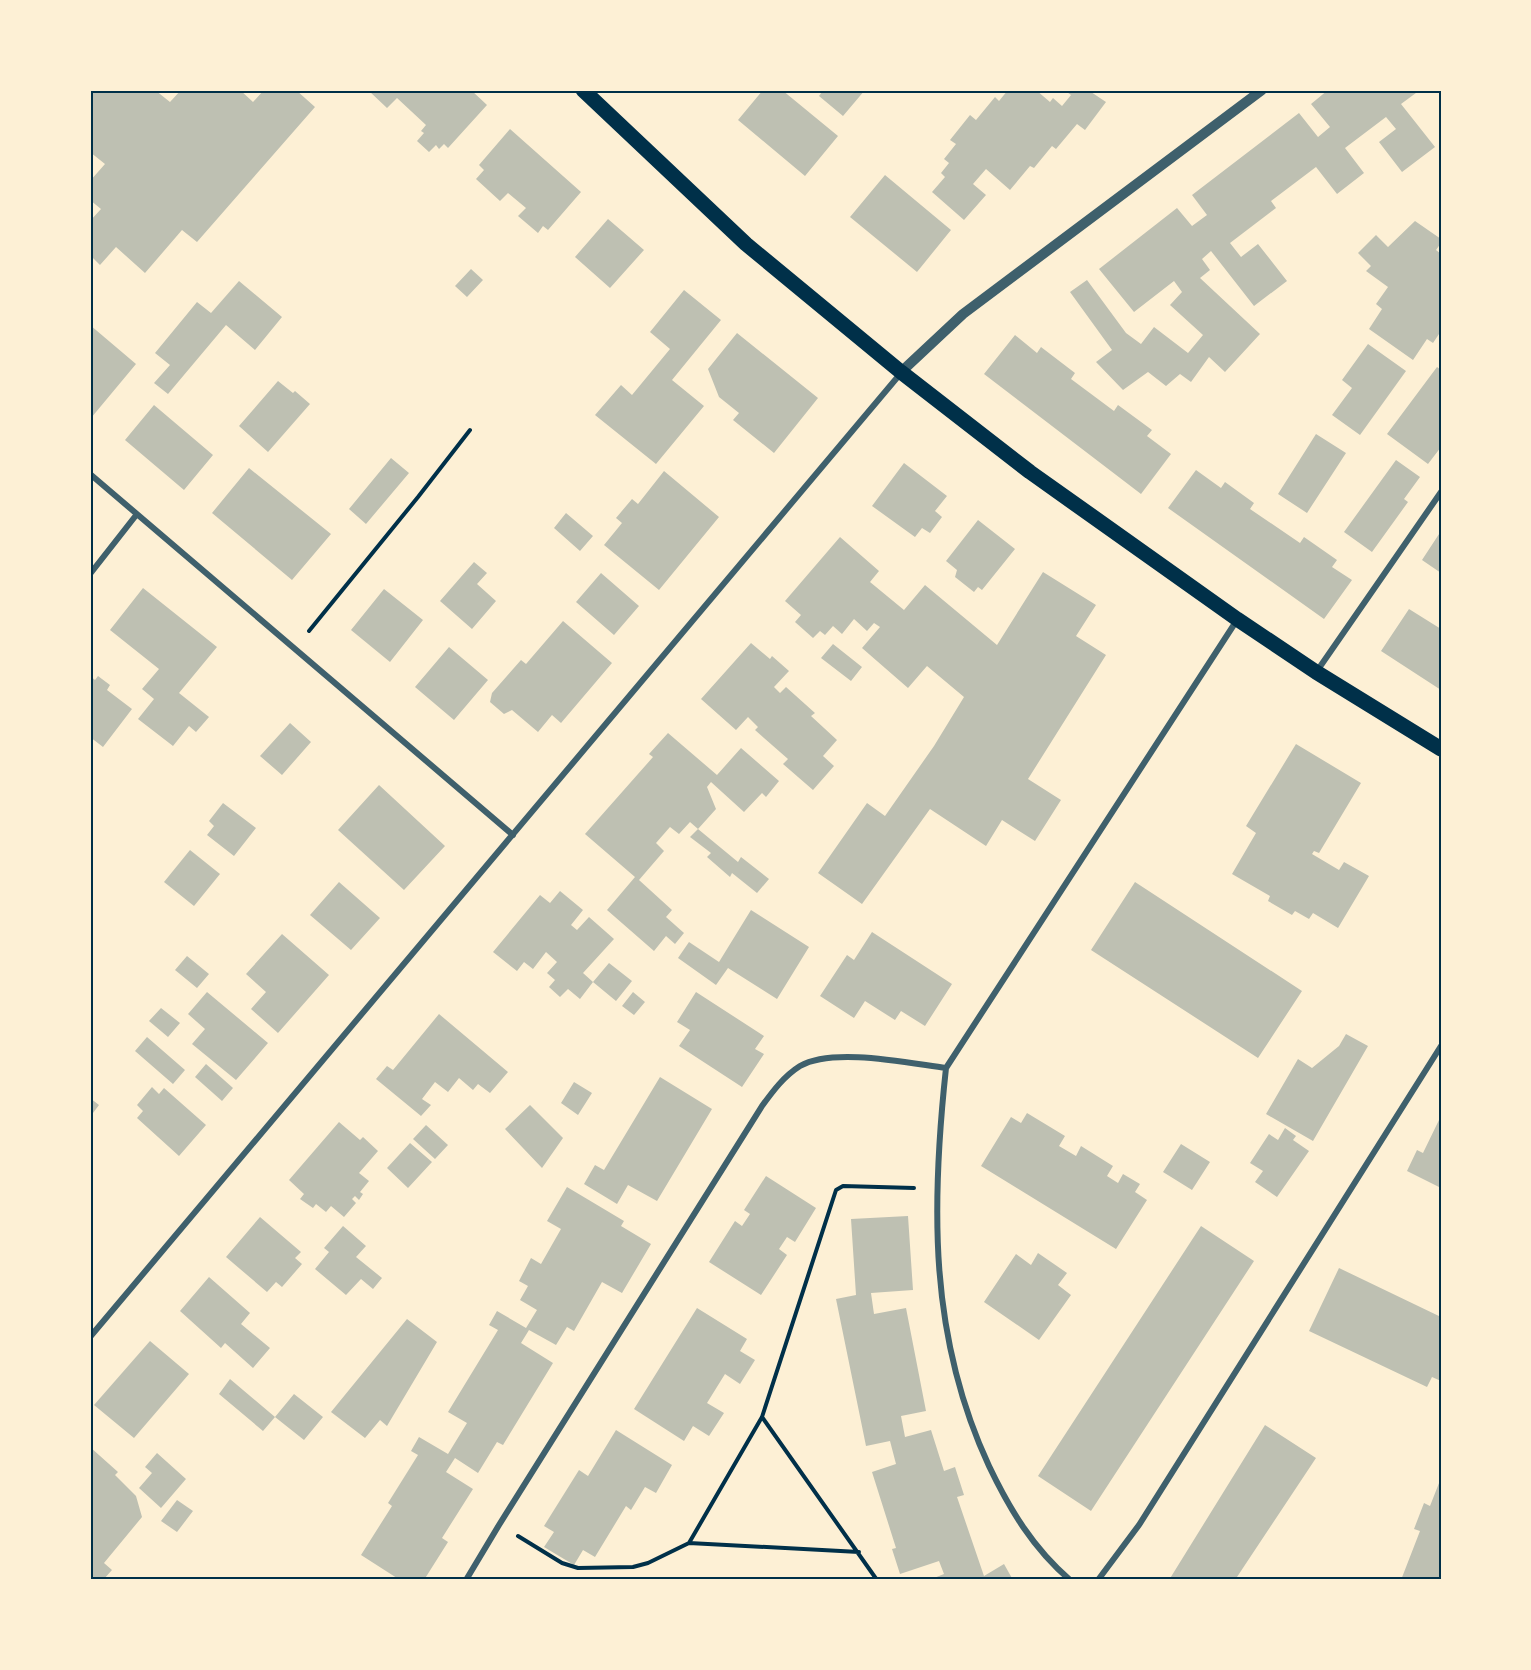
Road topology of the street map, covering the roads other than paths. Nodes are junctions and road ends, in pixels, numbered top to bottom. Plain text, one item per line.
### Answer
1 (583, 90) edge
2 (1262, 90) edge
3 (901, 372) junction
4 (90, 474) edge
5 (1441, 492) edge
6 (137, 514) junction
7 (90, 574) edge
8 (1237, 619) junction
9 (1316, 672) junction
10 (1441, 749) edge
11 (513, 836) junction
12 (1441, 1046) edge
13 (946, 1068) junction
14 (90, 1337) edge
15 (466, 1580) edge
16 (1070, 1580) edge
17 (1098, 1580) edge

1 - 3 main road
2 - 3 street
3 - 8 main road
3 - 11 street
4 - 6 street
5 - 9 street
6 - 7 street
6 - 11 street
8 - 9 main road
8 - 13 street
9 - 10 main road
11 - 14 street
12 - 17 street
13 - 15 street
13 - 16 street

